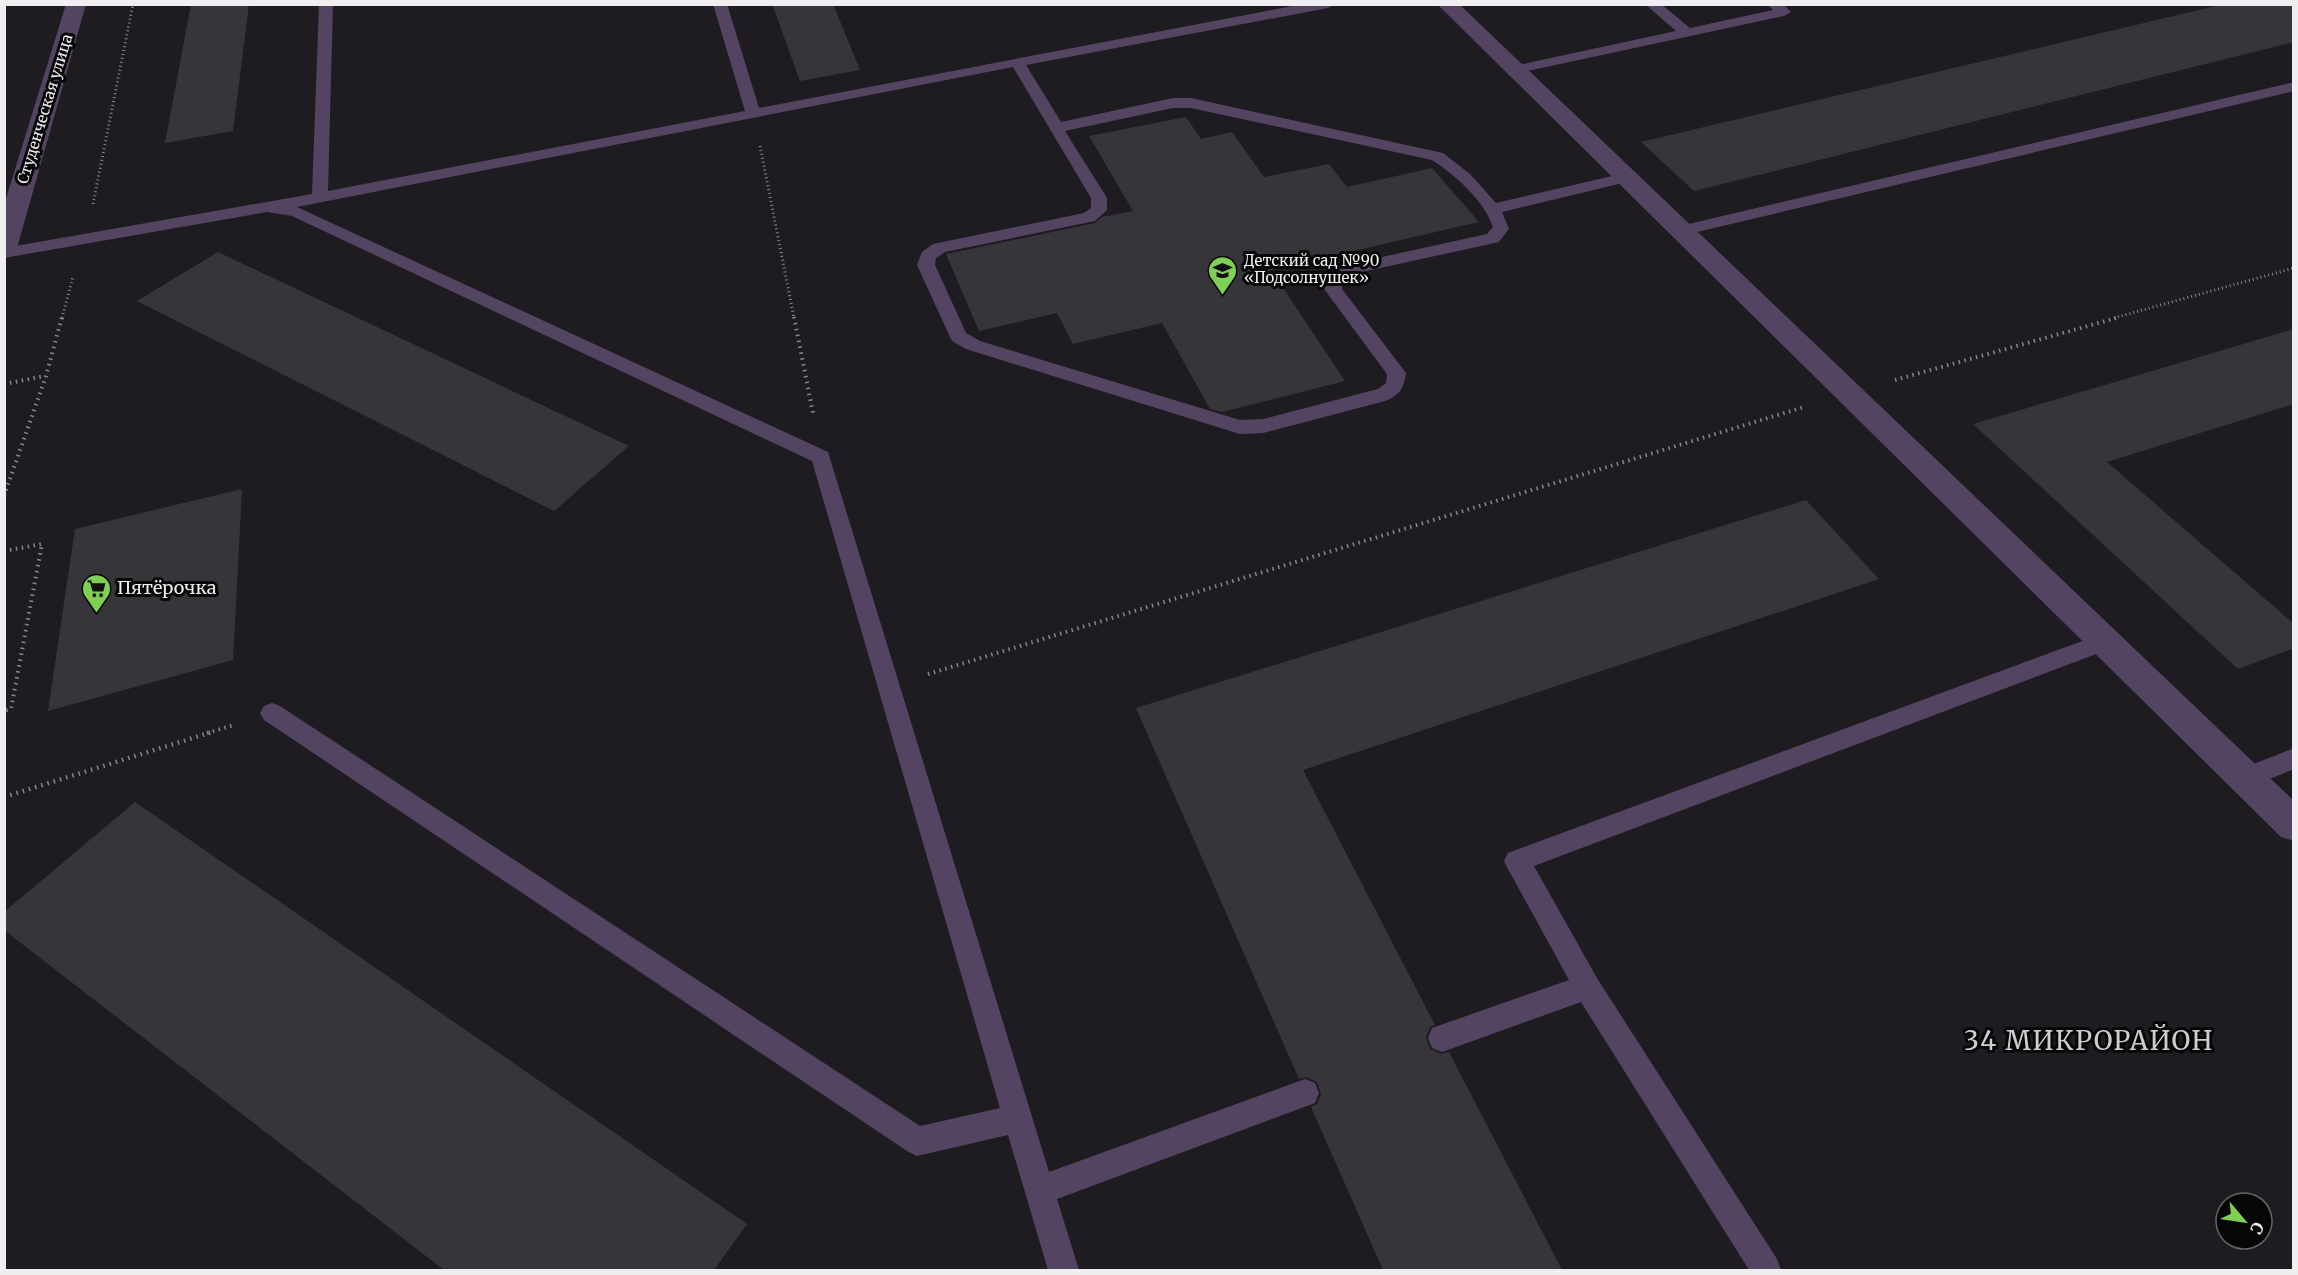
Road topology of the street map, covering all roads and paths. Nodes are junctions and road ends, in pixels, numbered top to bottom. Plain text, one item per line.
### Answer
1 (76, 4) edge
2 (133, 4) edge
3 (326, 4) edge
4 (720, 4) edge
5 (1328, 4) edge
6 (1447, 4) edge
7 (1652, 4) edge
8 (1774, 4) edge
9 (1687, 33) junction
10 (1017, 62) junction
11 (1514, 70) junction
12 (2294, 86) edge
13 (753, 113) junction
14 (1056, 128) junction
15 (1626, 178) junction
16 (320, 198) junction
17 (266, 207) junction
18 (1492, 209) junction
19 (9, 211) edge
20 (1680, 231) junction
21 (86, 239) junction
22 (4, 248) edge
23 (4, 253) edge
24 (2294, 268) edge
25 (46, 376) junction
26 (4, 384) edge
27 (1848, 393) junction
28 (821, 457) junction
29 (4, 496) edge
30 (4, 551) edge
31 (2104, 642) junction
32 (890, 685) junction
33 (4, 711) edge
34 (272, 713) joint
35 (2294, 758) edge
36 (2245, 778) junction
37 (4, 797) edge
38 (2294, 825) edge
39 (1587, 987) junction
40 (1442, 1038) dead end
41 (1305, 1092) dead end
42 (1019, 1118) junction
43 (1040, 1190) junction
44 (1063, 1270) edge
45 (1766, 1270) edge

1 - 19 street, Студенческая улица
2 - 21 path
3 - 16 lane
4 - 13 lane
5 - 10 lane
6 - 11 street
7 - 9 lane
8 - 9 lane
9 - 11 lane
10 - 13 lane
10 - 14 lane
11 - 15 street
12 - 20 lane
13 - 16 lane
13 - 28 path
14 - 18 lane
14 - 18 lane
15 - 18 lane
15 - 20 street
16 - 17 lane
17 - 21 lane
17 - 28 lane
19 - 22 street, Студенческая улица
20 - 27 street
21 - 23 lane
21 - 25 path
24 - 27 path
25 - 26 path
25 - 29 path
27 - 31 street
27 - 32 path
28 - 32 lane
30 - 33 path
31 - 36 street
31 - 39 lane
32 - 42 lane
34 - 37 path
34 - 42 lane
35 - 36 lane
36 - 38 street
39 - 40 lane
39 - 45 lane
41 - 43 lane
42 - 43 lane
43 - 44 lane

